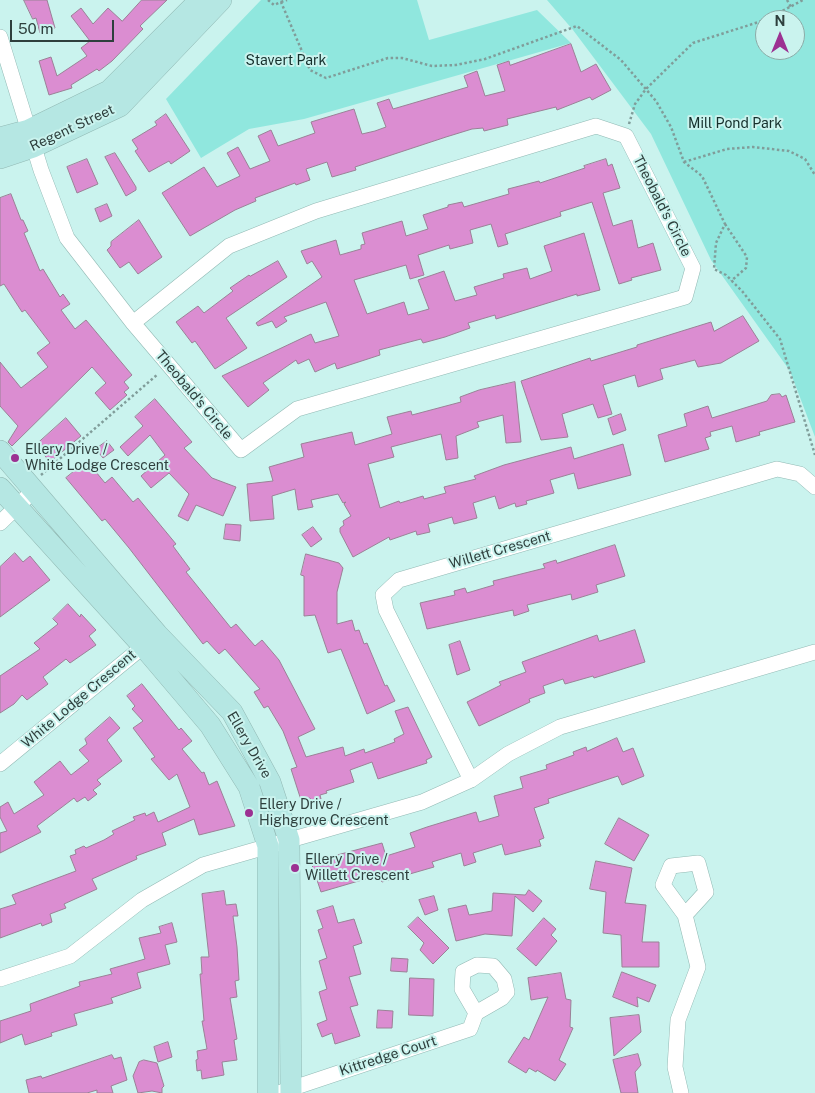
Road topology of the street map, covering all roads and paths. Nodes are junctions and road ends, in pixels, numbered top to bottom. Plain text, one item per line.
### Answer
1 (200, 0) edge
2 (221, 0) edge
3 (268, 0) edge
4 (787, 0) edge
5 (803, 0) edge
6 (284, 1) edge
7 (791, 7) junction
8 (785, 10) edge
9 (755, 23) edge
10 (0, 37) edge
11 (646, 89) junction
12 (612, 131) junction
13 (0, 138) edge
14 (31, 138) junction
15 (0, 158) edge
16 (684, 162) junction
17 (815, 175) edge
18 (725, 224) junction
19 (732, 281) junction
20 (133, 323) junction
21 (168, 365) junction
22 (0, 451) edge
23 (815, 455) edge
24 (815, 487) edge
25 (0, 488) edge
26 (31, 488) junction
27 (16, 507) junction
28 (0, 523) edge
29 (150, 640) junction
30 (815, 652) edge
31 (0, 764) edge
32 (471, 780) junction
33 (289, 840) junction
34 (268, 846) junction
35 (685, 915) dead end
36 (0, 979) edge
37 (476, 1013) dead end
38 (286, 1091) edge
39 (268, 1093) edge
40 (680, 1093) edge

1 - 14 street, Regent Street
2 - 14 street, Regent Street
3 - 6 path
4 - 7 path
5 - 7 path
6 - 11 path
7 - 8 path
9 - 11 path
10 - 14 street, Theobald's Circle
11 - 12 path
11 - 16 path
12 - 20 street
12 - 21 street, Theobald's Circle
13 - 14 street, Regent Street
14 - 15 street, Regent Street
14 - 20 street, Theobald's Circle
16 - 17 path
16 - 18 path
18 - 19 path
18 - 19 path
19 - 23 path
20 - 21 street, Theobald's Circle
21 - 26 path
22 - 26 street, Ellery Drive
24 - 32 street, Willett Crescent
25 - 27 street, Ellery Drive
26 - 27 street
26 - 29 street, Ellery Drive
27 - 28 street
27 - 29 street, Ellery Drive
29 - 31 street, White Lodge Crescent
29 - 33 street, Ellery Drive
29 - 34 street, Ellery Drive
30 - 32 street
32 - 33 street
33 - 34 street
33 - 38 street, Ellery Drive
34 - 36 street
34 - 39 street, Ellery Drive
35 - 40 street
37 - 38 street, Kittredge Court

